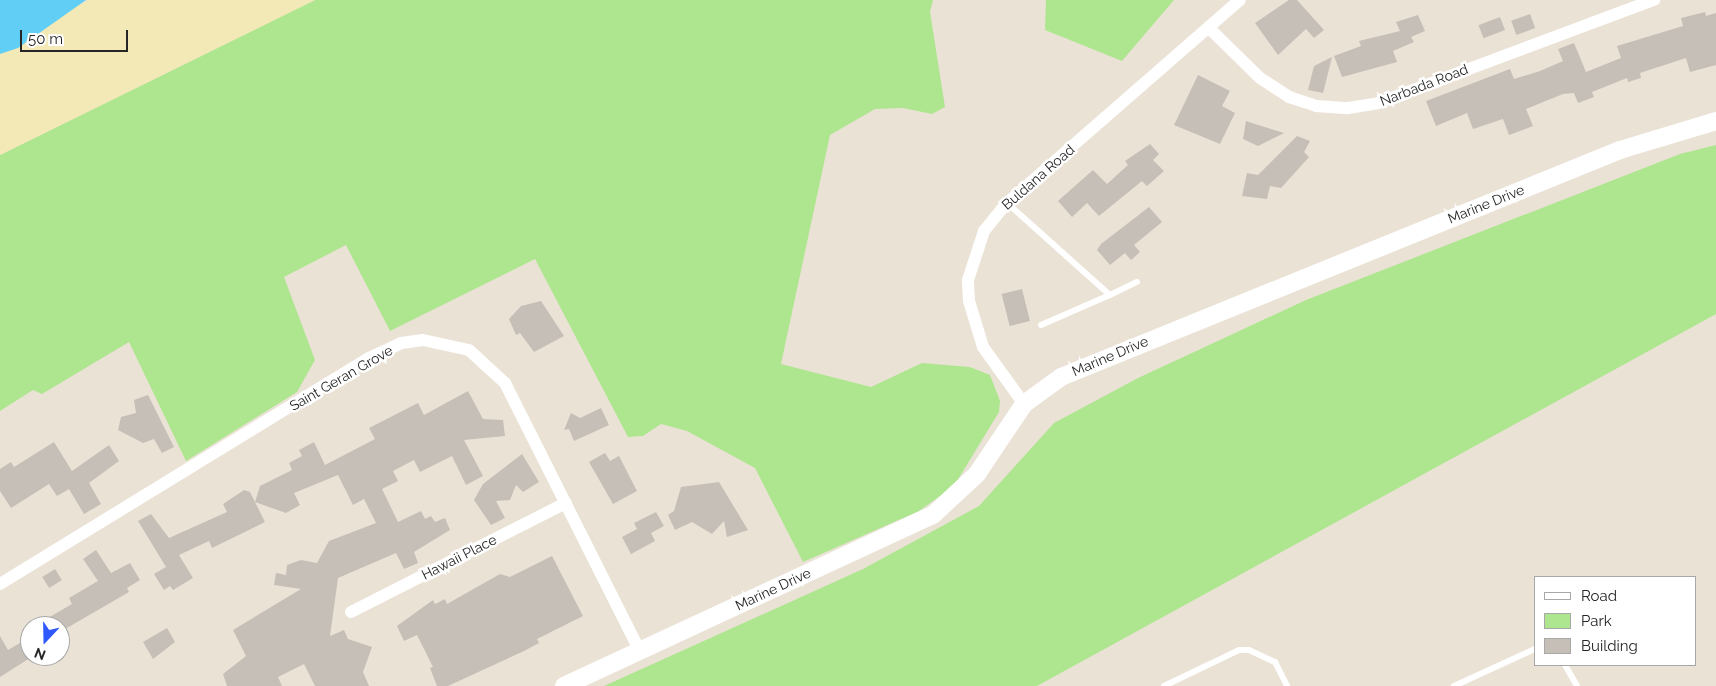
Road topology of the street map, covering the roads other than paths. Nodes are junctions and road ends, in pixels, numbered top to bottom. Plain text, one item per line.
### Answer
1 (1240, 0) edge
2 (1654, 0) edge
3 (1210, 28) junction
4 (1716, 121) edge
5 (1007, 204) junction
6 (1137, 282) dead end
7 (1110, 294) junction
8 (1042, 325) dead end
9 (1024, 404) junction
10 (566, 503) junction
11 (0, 584) edge
12 (351, 612) dead end
13 (1534, 649) edge
14 (640, 651) junction
15 (1566, 666) edge
16 (564, 686) edge
17 (1164, 686) edge
18 (1286, 686) edge
19 (1454, 686) edge
20 (1577, 686) edge

1 - 3 street, Buldana Road
2 - 3 street, Narbada Road
3 - 5 street, Buldana Road
4 - 9 street, Marine Drive
5 - 7 lane
5 - 9 street, Buldana Road
6 - 7 lane
7 - 8 lane
9 - 14 street, Marine Drive
10 - 11 street, Saint Geran Grove
10 - 12 street, Hawaii Place
10 - 14 street, Saint Geran Grove
13 - 19 lane
14 - 16 street, Marine Drive
15 - 20 lane
17 - 18 lane

